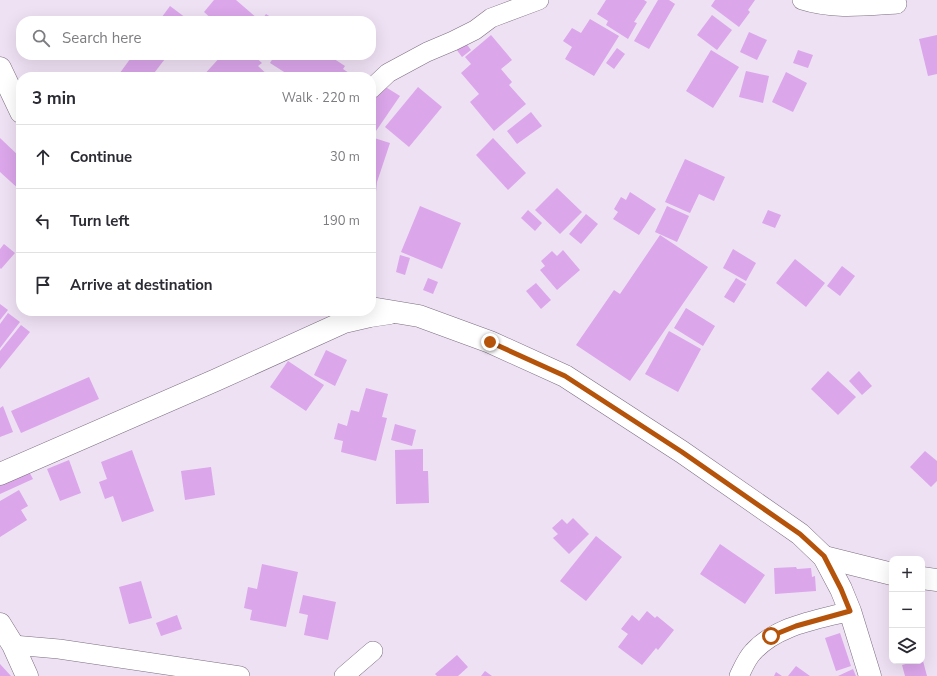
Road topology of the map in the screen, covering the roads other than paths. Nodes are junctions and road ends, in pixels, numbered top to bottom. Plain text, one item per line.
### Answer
1 (539, 0) edge
2 (802, 0) edge
3 (897, 4) dead end
4 (0, 68) edge
5 (376, 84) edge
6 (16, 102) edge
7 (376, 309) edge
8 (395, 312) junction
9 (376, 315) edge
10 (336, 316) edge
11 (370, 316) edge
12 (325, 330) junction
13 (0, 474) edge
14 (824, 556) junction
15 (889, 573) edge
16 (925, 578) edge
17 (937, 580) edge
18 (850, 611) junction
19 (0, 624) edge
20 (13, 645) junction
21 (373, 651) dead end
22 (27, 676) edge
23 (240, 676) edge
24 (344, 676) edge
25 (739, 676) edge
26 (870, 676) edge

1 - 5 street
2 - 3 street
4 - 6 street
7 - 8 street
8 - 9 street
8 - 14 street
10 - 12 street
11 - 12 street
12 - 13 street
14 - 15 street
14 - 18 street
16 - 17 street
18 - 25 street
18 - 26 street
19 - 20 street
20 - 22 street
20 - 23 street
21 - 24 street

